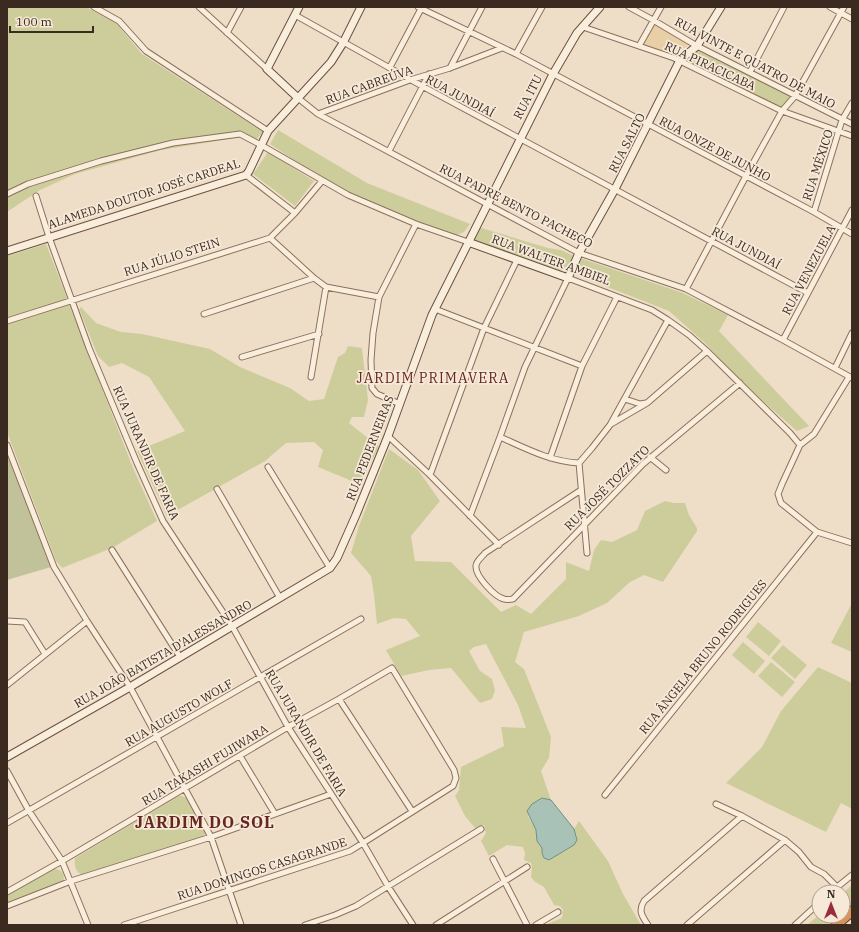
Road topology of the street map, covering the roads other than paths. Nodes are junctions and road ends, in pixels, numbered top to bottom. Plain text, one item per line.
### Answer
1 (94, 7) edge
2 (199, 7) edge
3 (241, 7) edge
4 (299, 7) edge
5 (361, 7) edge
6 (482, 7) edge
7 (542, 7) edge
8 (600, 7) edge
9 (629, 7) edge
10 (661, 7) edge
11 (721, 7) edge
12 (784, 7) edge
13 (830, 7) edge
14 (844, 7) edge
15 (420, 8) edge
16 (841, 13) junction
17 (295, 15) junction
18 (852, 19) edge
19 (654, 20) junction
20 (583, 26) junction
21 (469, 31) junction
22 (227, 33) junction
23 (343, 43) junction
24 (639, 46) junction
25 (697, 46) junction
26 (502, 48) junction
27 (516, 54) junction
28 (680, 60) junction
29 (267, 68) junction
30 (390, 68) junction
31 (450, 68) junction
32 (750, 72) junction
33 (429, 74) junction
34 (553, 74) junction
35 (410, 80) junction
36 (422, 86) junction
37 (795, 96) junction
38 (298, 98) junction
39 (852, 103) edge
40 (782, 111) junction
41 (318, 114) junction
42 (842, 120) junction
43 (852, 124) edge
44 (648, 125) junction
45 (268, 131) junction
46 (839, 131) junction
47 (852, 136) edge
48 (519, 139) junction
49 (261, 145) junction
50 (389, 151) junction
51 (246, 175) junction
52 (746, 176) junction
53 (322, 181) junction
54 (615, 189) junction
55 (7, 194) edge
56 (36, 196) dead end
57 (486, 204) junction
58 (852, 210) edge
59 (814, 212) junction
60 (295, 213) junction
61 (416, 224) junction
62 (842, 228) junction
63 (852, 234) edge
64 (49, 237) junction
65 (270, 238) junction
66 (711, 240) junction
67 (468, 242) junction
68 (7, 251) edge
69 (579, 253) junction
70 (517, 260) junction
71 (314, 278) junction
72 (568, 278) junction
73 (326, 287) junction
74 (686, 289) junction
75 (808, 293) junction
76 (379, 297) junction
77 (617, 297) junction
78 (72, 300) junction
79 (435, 309) junction
80 (204, 314) dead end
81 (668, 320) junction
82 (7, 321) edge
83 (484, 328) junction
84 (852, 333) edge
85 (318, 334) junction
86 (783, 340) junction
87 (534, 348) junction
88 (707, 351) junction
89 (242, 357) dead end
90 (582, 366) junction
91 (835, 368) junction
92 (311, 377) dead end
93 (851, 377) edge
94 (740, 383) junction
95 (625, 399) junction
96 (647, 403) junction
97 (400, 404) junction
98 (610, 425) junction
99 (388, 436) junction
100 (500, 437) junction
101 (7, 445) edge
102 (800, 445) junction
103 (650, 457) junction
104 (550, 458) junction
105 (579, 463) junction
106 (268, 467) dead end
107 (666, 470) dead end
108 (430, 475) junction
109 (217, 489) dead end
110 (581, 490) junction
111 (470, 516) junction
112 (584, 526) junction
113 (817, 532) junction
114 (852, 543) edge
115 (499, 545) junction
116 (112, 550) dead end
117 (587, 553) dead end
118 (330, 568) junction
119 (280, 598) junction
120 (360, 620) dead end
121 (7, 621) edge
122 (87, 621) junction
123 (232, 626) junction
124 (45, 654) junction
125 (180, 657) junction
126 (260, 677) junction
127 (7, 685) edge
128 (130, 687) junction
129 (339, 699) junction
130 (288, 726) junction
131 (157, 737) junction
132 (240, 756) junction
133 (7, 757) edge
134 (7, 771) edge
135 (456, 778) joint
136 (185, 788) junction
137 (331, 794) junction
138 (605, 795) dead end
139 (716, 804) dead end
140 (29, 811) junction
141 (412, 811) junction
142 (275, 814) junction
143 (742, 816) junction
144 (7, 824) edge
145 (481, 830) dead end
146 (211, 837) junction
147 (785, 840) junction
148 (363, 843) junction
149 (493, 859) dead end
150 (62, 861) junction
151 (527, 867) dead end
152 (852, 875) edge
153 (70, 881) junction
154 (505, 882) junction
155 (835, 884) edge
156 (842, 884) edge
157 (389, 888) junction
158 (229, 890) junction
159 (7, 892) edge
160 (7, 906) edge
161 (811, 910) edge
162 (558, 912) dead end
163 (88, 925) edge
164 (124, 925) edge
165 (242, 925) edge
166 (305, 925) edge
167 (412, 925) edge
168 (436, 925) edge
169 (527, 925) edge
170 (536, 925) edge
171 (648, 925) edge
172 (687, 925) edge
173 (795, 925) edge

1 - 45 street
2 - 22 street, RUA PADRE BENTO PACHECO
3 - 22 street
4 - 17 street
5 - 23 street, ALAMEDA DOUTOR JOSÉ CARDEAL
6 - 21 street
7 - 27 street
8 - 20 street, RUA ITU
9 - 19 street, RUA VINTE E QUATRO DE MAIO
10 - 19 street
11 - 25 street, RUA SALTO
12 - 32 street
13 - 16 street
14 - 16 street
15 - 21 street, RUA ONZE DE JUNHO
15 - 30 street
16 - 18 street
16 - 37 street
17 - 23 street, RUA JUNDIAÍ
17 - 29 street
19 - 24 street
19 - 25 street, RUA VINTE E QUATRO DE MAIO
20 - 24 street, RUA PIRACICABA
20 - 34 street, RUA ITU
21 - 26 street, RUA ONZE DE JUNHO
21 - 31 street
22 - 29 street, RUA PADRE BENTO PACHECO
23 - 30 street, RUA JUNDIAÍ
23 - 38 street, ALAMEDA DOUTOR JOSÉ CARDEAL
24 - 28 street, RUA PIRACICABA
25 - 28 street, RUA SALTO
25 - 32 street, RUA VINTE E QUATRO DE MAIO
26 - 27 street, RUA ONZE DE JUNHO
26 - 31 street, RUA CABREÚVA
27 - 34 street, RUA ONZE DE JUNHO
28 - 40 street, RUA PIRACICABA
28 - 44 street, RUA SALTO
29 - 38 street, RUA PADRE BENTO PACHECO
30 - 35 street, RUA JUNDIAÍ
31 - 33 street, RUA CABREÚVA
32 - 37 street, RUA VINTE E QUATRO DE MAIO
33 - 35 street, RUA CABREÚVA
33 - 36 street
34 - 44 street, RUA ONZE DE JUNHO
34 - 48 street, RUA ITU
35 - 36 street, RUA JUNDIAÍ
35 - 41 street, RUA CABREÚVA
36 - 48 street, RUA JUNDIAÍ
36 - 50 street
37 - 40 street
37 - 42 street, RUA VINTE E QUATRO DE MAIO
38 - 41 street, RUA PADRE BENTO PACHECO
38 - 45 street, ALAMEDA DOUTOR JOSÉ CARDEAL
39 - 42 street, RUA MÉXICO
40 - 46 street, RUA VINTE E QUATRO DE MAIO
40 - 52 street
41 - 50 street, RUA PADRE BENTO PACHECO
42 - 43 street, RUA VINTE E QUATRO DE MAIO
42 - 46 street, RUA MÉXICO
44 - 52 street, RUA ONZE DE JUNHO
44 - 54 street, RUA SALTO
45 - 49 street, ALAMEDA DOUTOR JOSÉ CARDEAL
46 - 47 street, RUA VINTE E QUATRO DE MAIO
46 - 59 street, RUA MÉXICO
48 - 54 street, RUA JUNDIAÍ
48 - 57 street, RUA ITU
49 - 51 street, ALAMEDA DOUTOR JOSÉ CARDEAL
49 - 53 street, RUA WALTER AMBIEL
49 - 55 street, RUA WALTER AMBIEL
50 - 57 street, RUA PADRE BENTO PACHECO
51 - 60 street
51 - 64 street, ALAMEDA DOUTOR JOSÉ CARDEAL
52 - 59 street, RUA ONZE DE JUNHO
52 - 66 street
53 - 60 street, RUA JÚLIO STEIN
53 - 61 street, RUA WALTER AMBIEL
54 - 66 street, RUA JUNDIAÍ
54 - 69 street, RUA SALTO
56 - 64 street, RUA JURANDIR DE FARIA
57 - 67 street, RUA PEDERNEIRAS
57 - 69 street, RUA PADRE BENTO PACHECO
58 - 62 street, RUA VENEZUELA
59 - 62 street, RUA ONZE DE JUNHO
60 - 65 street, RUA JÚLIO STEIN
61 - 67 street, RUA WALTER AMBIEL
61 - 76 street
62 - 63 street, RUA ONZE DE JUNHO
62 - 75 street, RUA VENEZUELA
64 - 68 street, ALAMEDA DOUTOR JOSÉ CARDEAL
64 - 78 street, RUA JURANDIR DE FARIA
65 - 71 street
65 - 78 street, RUA JÚLIO STEIN
66 - 74 street
66 - 75 street, RUA JUNDIAÍ
67 - 70 street, RUA WALTER AMBIEL
67 - 79 street, RUA PEDERNEIRAS
69 - 72 street, RUA SALTO
69 - 74 street, RUA PADRE BENTO PACHECO
70 - 72 street, RUA WALTER AMBIEL
70 - 83 street
71 - 73 street
71 - 80 street
72 - 77 street, RUA WALTER AMBIEL
72 - 87 street
73 - 76 street
73 - 85 street
74 - 86 street, RUA PADRE BENTO PACHECO
75 - 86 street, RUA VENEZUELA
76 - 97 street
77 - 81 street, RUA WALTER AMBIEL
77 - 90 street
78 - 82 street, RUA JÚLIO STEIN
78 - 123 street, RUA JURANDIR DE FARIA
79 - 83 street
79 - 97 street, RUA PEDERNEIRAS
81 - 88 street, RUA WALTER AMBIEL
81 - 95 street
83 - 87 street
83 - 108 street
84 - 91 street
85 - 89 street
85 - 92 street
86 - 91 street, RUA PADRE BENTO PACHECO
87 - 90 street
87 - 100 street
88 - 94 street, RUA WALTER AMBIEL
88 - 96 street
90 - 104 street
91 - 93 street, RUA PADRE BENTO PACHECO
93 - 102 street
94 - 102 street, RUA WALTER AMBIEL
94 - 103 street, RUA JOSÉ TOZZATO
95 - 96 street
95 - 98 street
96 - 98 street
97 - 99 street, RUA PEDERNEIRAS
98 - 105 street
99 - 108 street
99 - 118 street, RUA PEDERNEIRAS
100 - 104 street
100 - 111 street
101 - 122 street
102 - 113 street
103 - 107 street
103 - 112 street, RUA JOSÉ TOZZATO
104 - 105 street
105 - 110 street
106 - 118 street
108 - 111 street
109 - 119 street
110 - 112 street
110 - 115 street
111 - 115 street
112 - 115 street, RUA JOSÉ TOZZATO
112 - 117 street
113 - 114 street
113 - 138 street, RUA ÂNGELA BRUNO RODRIGUES
116 - 125 street
118 - 119 street, RUA JOÃO BATISTA D'ALESSANDRO
119 - 123 street, RUA JOÃO BATISTA D'ALESSANDRO
120 - 126 street, RUA AUGUSTO WOLF
121 - 124 street
122 - 124 street
122 - 128 street
123 - 125 street, RUA JOÃO BATISTA D'ALESSANDRO
123 - 126 street, RUA JURANDIR DE FARIA
124 - 127 street
125 - 128 street, RUA JOÃO BATISTA D'ALESSANDRO
126 - 130 street, RUA JURANDIR DE FARIA
126 - 131 street, RUA AUGUSTO WOLF
128 - 131 street
128 - 133 street, RUA JOÃO BATISTA D'ALESSANDRO
129 - 130 street, RUA TAKASHI FUJIWARA
129 - 135 street, RUA TAKASHI FUJIWARA
129 - 141 street
130 - 132 street, RUA TAKASHI FUJIWARA
130 - 137 street, RUA JURANDIR DE FARIA
131 - 136 street
131 - 140 street, RUA AUGUSTO WOLF
132 - 136 street, RUA TAKASHI FUJIWARA
132 - 142 street
134 - 140 street
135 - 141 street, RUA DOMINGOS CASAGRANDE
136 - 146 street
136 - 150 street, RUA TAKASHI FUJIWARA
137 - 142 street
137 - 148 street, RUA JURANDIR DE FARIA
139 - 143 street
140 - 144 street, RUA AUGUSTO WOLF
140 - 150 street
141 - 148 street, RUA DOMINGOS CASAGRANDE
142 - 146 street
143 - 147 street
143 - 171 street
145 - 157 street
146 - 153 street
146 - 158 street
147 - 155 street
147 - 172 street
148 - 157 street, RUA JURANDIR DE FARIA
148 - 158 street, RUA DOMINGOS CASAGRANDE
149 - 154 street
150 - 153 street
150 - 159 street, RUA TAKASHI FUJIWARA
151 - 154 street
152 - 156 street
153 - 160 street
153 - 163 street
154 - 168 street
154 - 169 street
157 - 166 street
157 - 167 street, RUA JURANDIR DE FARIA
158 - 164 street, RUA DOMINGOS CASAGRANDE
158 - 165 street
161 - 173 street
162 - 170 street

